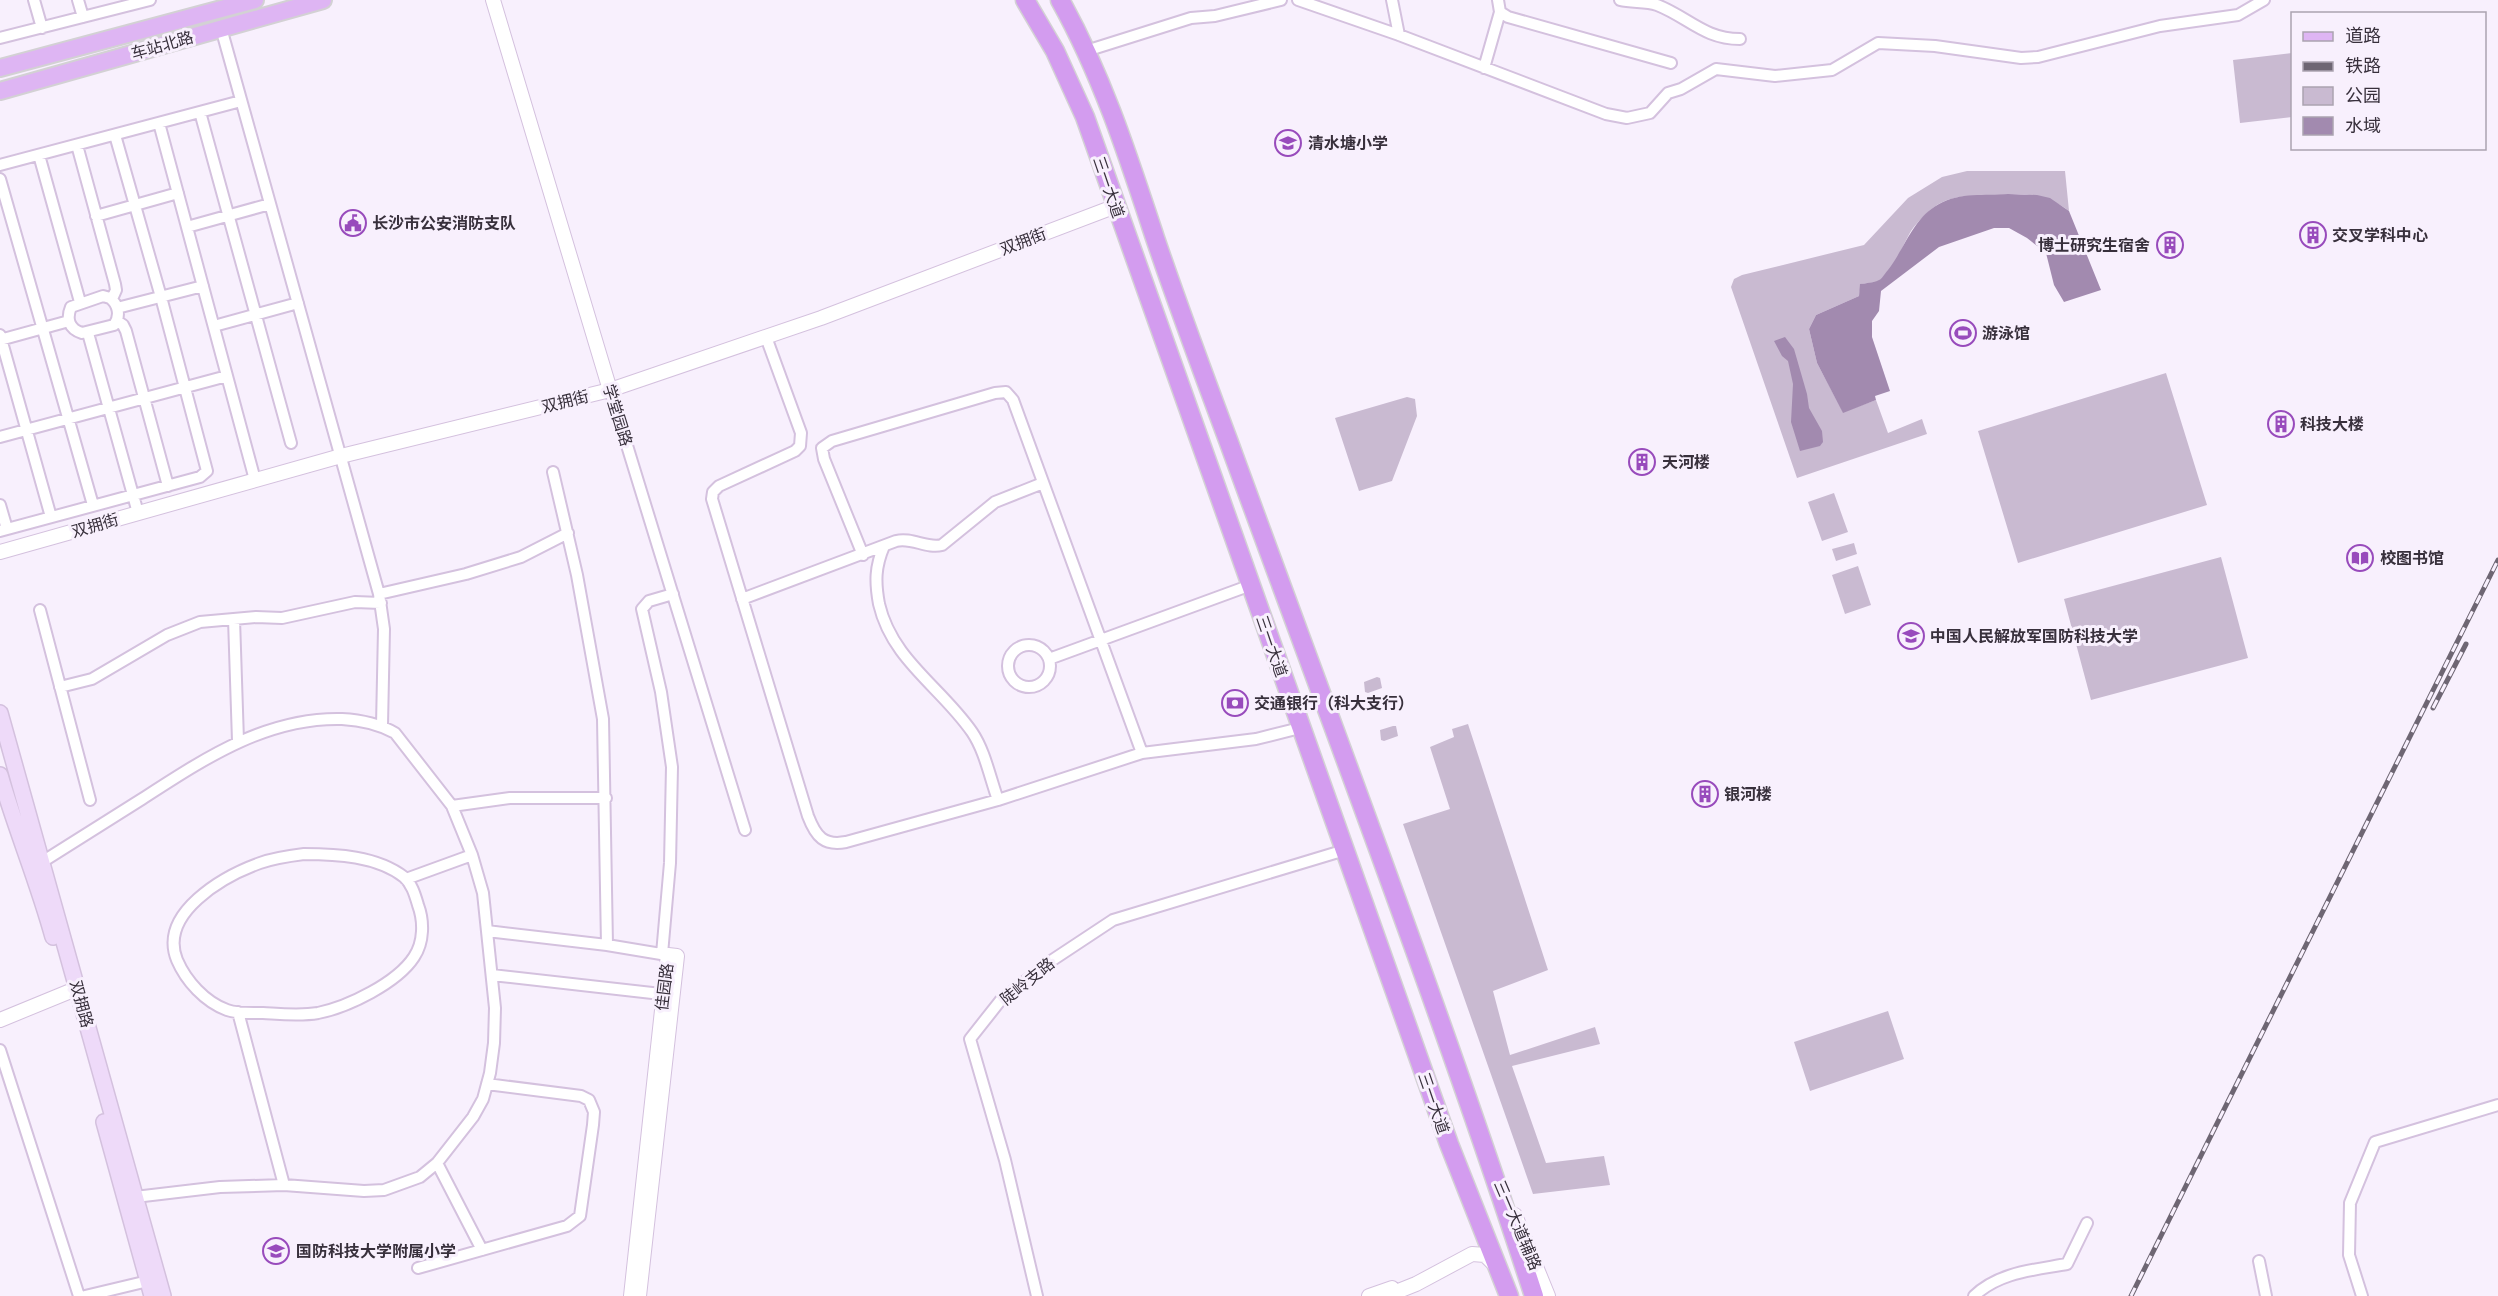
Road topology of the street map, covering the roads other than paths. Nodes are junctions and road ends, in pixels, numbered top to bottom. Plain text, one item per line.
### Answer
1 (34, 0) edge
2 (78, 0) edge
3 (150, 0) edge
4 (255, 0) edge
5 (323, 0) edge
6 (494, 0) edge
7 (1024, 0) edge
8 (1281, 0) edge
9 (1298, 0) edge
10 (1392, 0) edge
11 (1498, 0) edge
12 (1620, 0) edge
13 (2264, 0) edge
14 (122, 3) edge
15 (220, 4) edge
16 (1063, 4) edge
17 (1500, 12) junction
18 (83, 17) junction
19 (42, 28) junction
20 (221, 28) junction
21 (1399, 35) junction
22 (1, 36) edge
23 (1740, 39) dead end
24 (1086, 51) junction
25 (1671, 63) dead end
26 (0, 68) edge
27 (1484, 68) junction
28 (0, 91) edge
29 (241, 101) junction
30 (200, 112) junction
31 (159, 123) junction
32 (115, 135) junction
33 (77, 145) junction
34 (39, 155) junction
35 (0, 165) edge
36 (0, 179) edge
37 (178, 193) junction
38 (270, 204) junction
39 (135, 205) junction
40 (1116, 206) junction
41 (229, 215) junction
42 (96, 216) junction
43 (187, 227) junction
44 (203, 286) junction
45 (161, 297) junction
46 (80, 302) junction
47 (298, 303) junction
48 (114, 304) junction
49 (256, 314) junction
50 (69, 321) junction
51 (117, 321) junction
52 (214, 326) junction
53 (43, 328) junction
54 (88, 333) junction
55 (766, 337) junction
56 (0, 338) edge
57 (227, 376) junction
58 (185, 388) junction
59 (610, 390) junction
60 (145, 399) junction
61 (109, 408) junction
62 (69, 419) junction
63 (26, 430) junction
64 (0, 437) edge
65 (802, 440) junction
66 (291, 443) dead end
67 (822, 448) junction
68 (341, 456) junction
69 (553, 472) dead end
70 (255, 480) junction
71 (1043, 483) junction
72 (168, 486) junction
73 (133, 495) junction
74 (0, 505) edge
75 (93, 506) junction
76 (138, 513) junction
77 (51, 517) junction
78 (3, 530) edge
79 (568, 533) junction
80 (884, 546) junction
81 (0, 552) edge
82 (863, 555) junction
83 (1251, 585) junction
84 (673, 594) junction
85 (380, 598) junction
86 (742, 599) junction
87 (40, 610) dead end
88 (234, 619) junction
89 (1101, 640) junction
90 (1049, 659) junction
91 (60, 687) junction
92 (0, 713) edge
93 (382, 726) junction
94 (1300, 728) junction
95 (238, 741) junction
96 (1142, 753) junction
97 (0, 775) edge
98 (606, 798) junction
99 (90, 800) dead end
100 (998, 800) junction
101 (452, 806) junction
102 (745, 830) dead end
103 (1345, 850) junction
104 (472, 855) junction
105 (42, 862) junction
106 (406, 879) junction
107 (487, 931) junction
108 (607, 945) junction
109 (665, 955) junction
110 (492, 975) junction
111 (73, 990) junction
112 (668, 995) junction
113 (238, 1012) junction
114 (0, 1020) edge
115 (0, 1050) edge
116 (487, 1084) junction
117 (2498, 1105) edge
118 (1487, 1154) junction
119 (437, 1163) junction
120 (284, 1185) junction
121 (135, 1197) junction
122 (1476, 1216) junction
123 (2087, 1223) dead end
124 (482, 1250) junction
125 (2259, 1261) dead end
126 (1496, 1266) junction
127 (418, 1269) dead end
128 (150, 1289) edge
129 (79, 1296) edge
130 (85, 1296) edge
131 (163, 1296) edge
132 (631, 1296) edge
133 (639, 1296) edge
134 (1037, 1296) edge
135 (1369, 1296) edge
136 (1386, 1296) edge
137 (1502, 1296) edge
138 (1509, 1296) edge
139 (1534, 1296) edge
140 (1548, 1296) edge
141 (1974, 1296) edge
142 (2266, 1296) edge
143 (2362, 1296) edge

1 - 19 street
2 - 18 street
3 - 14 street
4 - 15 main road, 车站北路
5 - 20 main road, 车站北路
6 - 59 street, 学堂园路
7 - 40 highway, 三一大道
8 - 24 street
9 - 21 street
10 - 21 street
11 - 17 street
12 - 23 street
13 - 27 street
14 - 18 street
15 - 26 main road, 车站北路
16 - 24 highway, 三一大道
17 - 25 street
17 - 27 street
18 - 19 street
19 - 22 street
20 - 28 main road, 车站北路
20 - 29 street
21 - 27 street
24 - 118 highway, 三一大道
29 - 30 street
29 - 38 street
30 - 31 street
30 - 41 street
31 - 32 street
31 - 37 street
32 - 33 street
32 - 39 street
33 - 34 street
33 - 42 street
34 - 35 street
34 - 46 street
36 - 53 street
37 - 39 street
37 - 43 street
38 - 41 street
38 - 47 street
39 - 42 street
39 - 45 street
40 - 55 street, 双拥街
40 - 83 highway, 三一大道
41 - 43 street
41 - 49 street
42 - 48 street
43 - 44 street
44 - 45 street
44 - 52 street
45 - 48 street
45 - 58 street
46 - 48 street
46 - 50 street
47 - 49 street
47 - 68 street
48 - 51 street
49 - 52 street
49 - 66 street
50 - 53 street
50 - 54 street
51 - 54 street
51 - 60 street
52 - 57 street
53 - 56 street
53 - 62 street
54 - 61 street
55 - 59 street, 双拥街
55 - 65 street
56 - 63 street
57 - 58 street
57 - 70 street
58 - 60 street
58 - 72 street
59 - 68 street, 双拥街
59 - 84 street, 学堂园路
60 - 61 street
60 - 72 street
61 - 62 street
61 - 73 street
62 - 63 street
62 - 75 street
63 - 64 street
63 - 77 street
65 - 67 street
65 - 86 street
67 - 71 street
67 - 82 street
68 - 70 street, 双拥街
68 - 85 street
69 - 79 street
70 - 76 street, 双拥街
71 - 80 street
71 - 89 street
72 - 73 street
73 - 75 street
73 - 76 street
74 - 78 street
75 - 77 street
76 - 81 street, 双拥街
77 - 78 street
79 - 85 street
79 - 98 street
80 - 82 street
80 - 100 street
82 - 86 street
83 - 89 street
83 - 94 highway, 三一大道
84 - 102 street, 学堂园路
84 - 109 street
85 - 88 street
85 - 93 street
86 - 100 street
87 - 91 street
88 - 91 street
88 - 95 street
89 - 90 street
89 - 96 street
90 - 90 street
91 - 99 street
92 - 105 main road, 双拥路
93 - 95 street
93 - 101 street
94 - 96 street
94 - 103 highway, 三一大道
95 - 105 street
96 - 100 street
97 - 111 main road, 双拥路
98 - 101 street
98 - 108 street
101 - 104 street
103 - 122 highway, 三一大道
103 - 134 street, 陡岭支路
104 - 106 street
104 - 107 street
105 - 111 main road, 双拥路
106 - 113 street
106 - 113 street
107 - 108 street
107 - 110 street
108 - 109 street
109 - 112 street, 佳园路
110 - 112 street
110 - 116 street
111 - 114 street
111 - 121 main road, 双拥路
111 - 128 main road, 双拥路
112 - 132 street, 佳园路
112 - 133 street, 佳园路
113 - 120 street
115 - 129 street
116 - 119 street
116 - 124 street
117 - 143 street
118 - 139 highway, 三一大道
118 - 140 street, 三一大道辅路
119 - 120 street
119 - 124 street
120 - 121 street
121 - 131 main road, 双拥路
122 - 126 highway, 三一大道
122 - 135 street
123 - 141 street
124 - 127 street
125 - 142 street
126 - 136 street
126 - 137 street
126 - 138 highway, 三一大道
128 - 130 street

